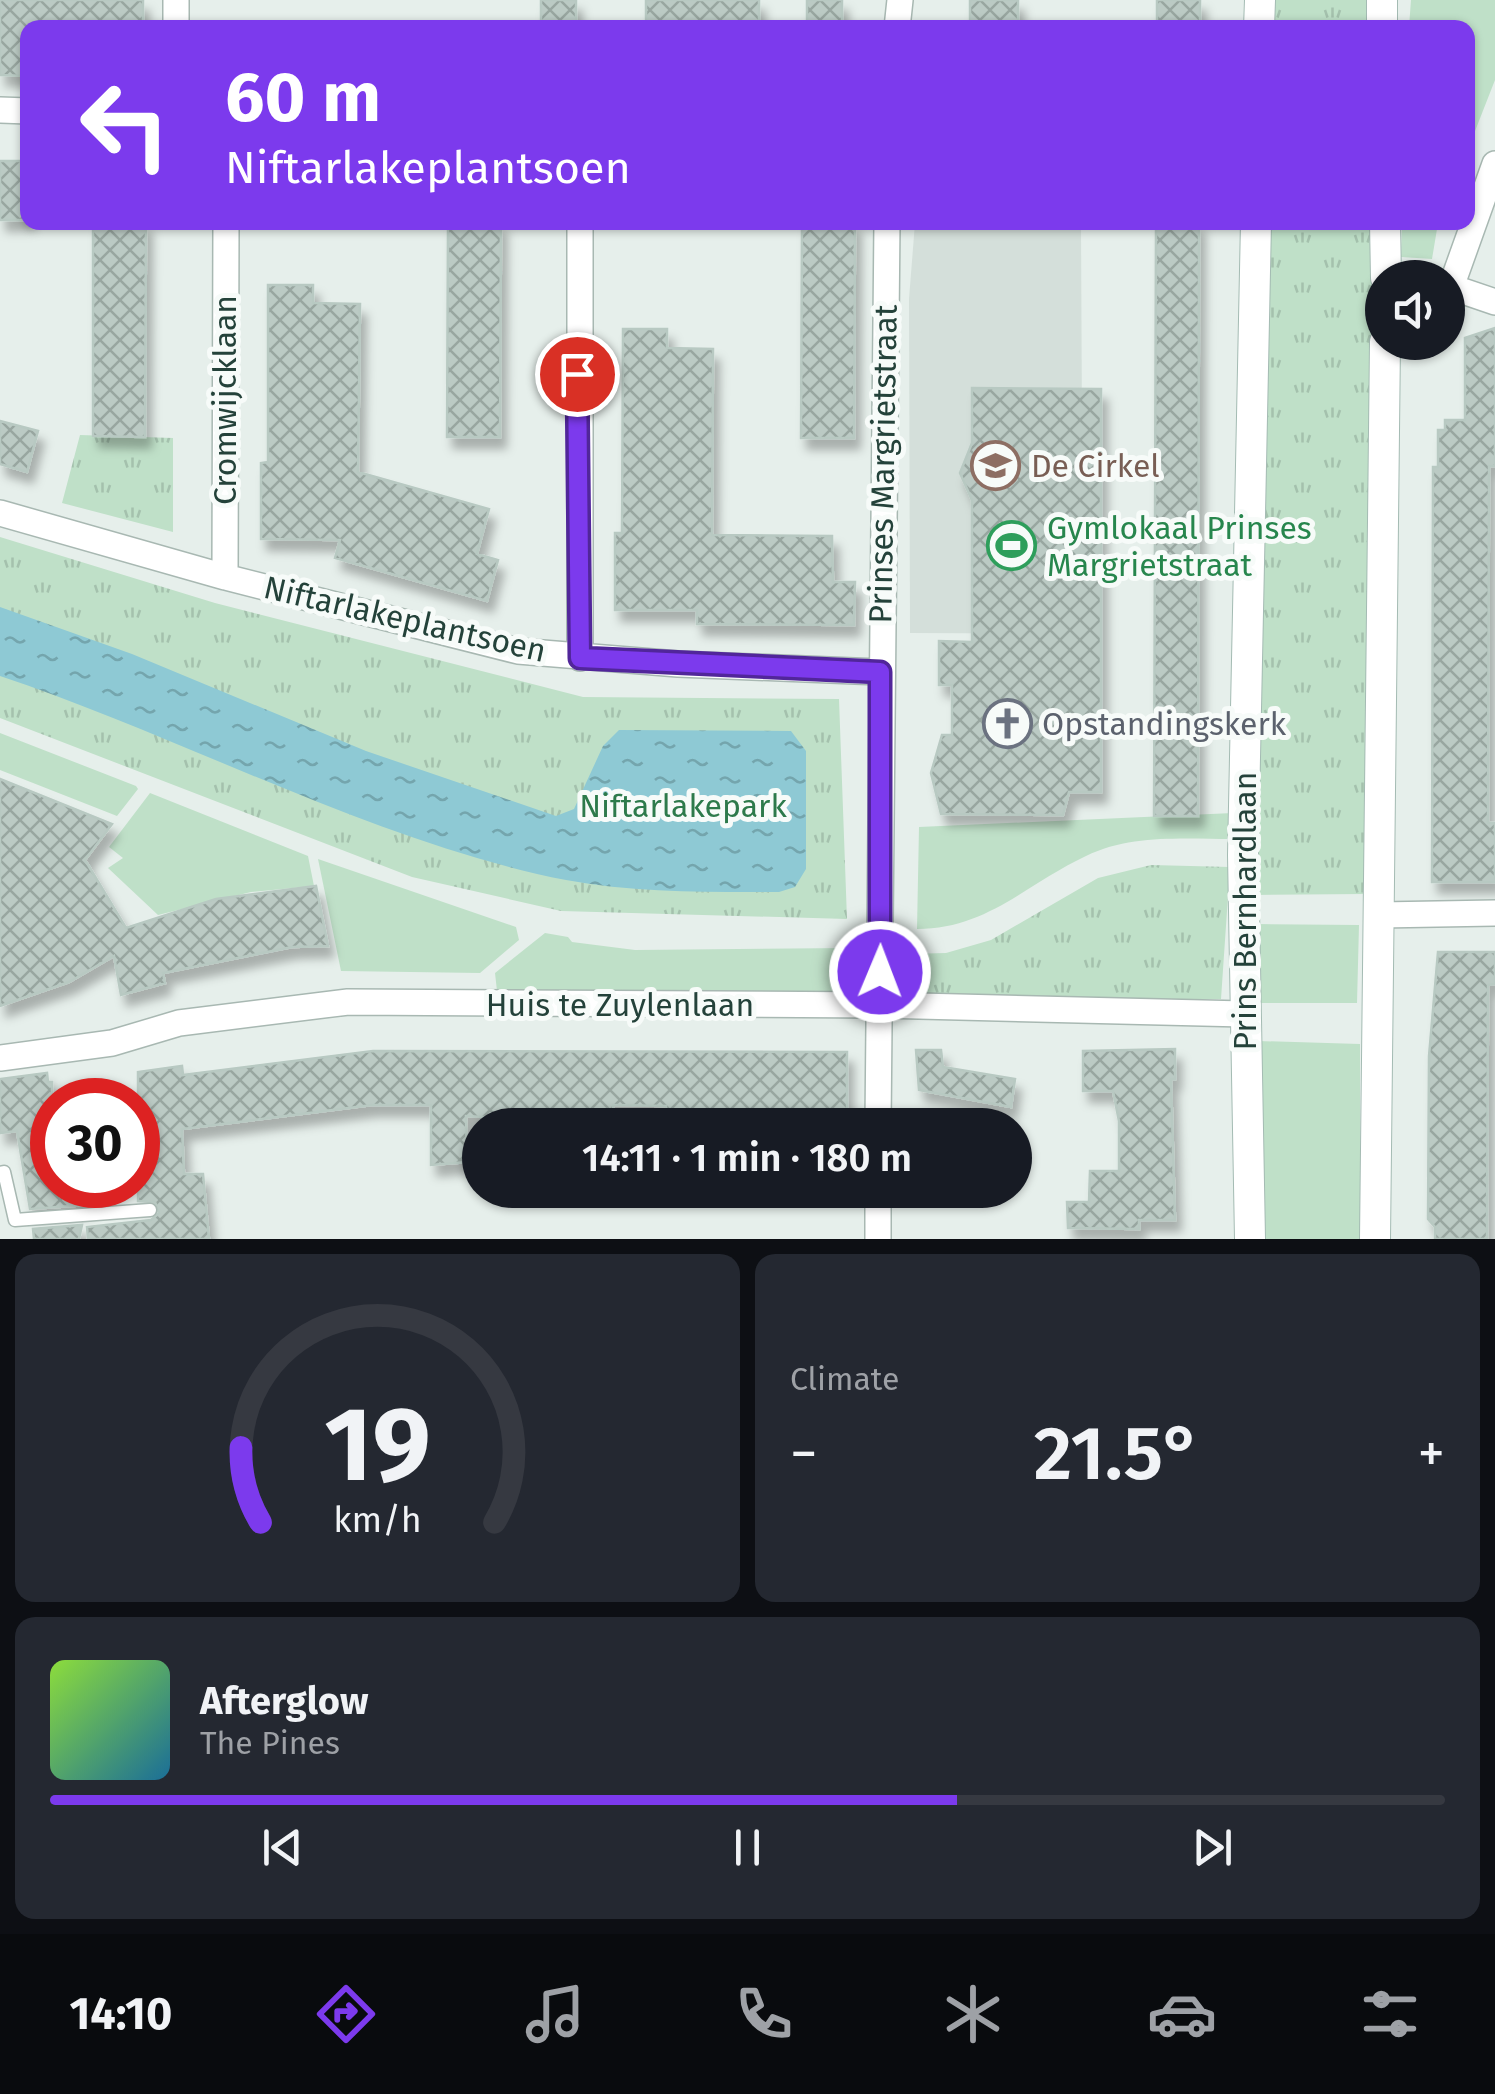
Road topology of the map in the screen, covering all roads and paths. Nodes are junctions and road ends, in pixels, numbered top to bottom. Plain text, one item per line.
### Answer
1 (1495, 164) edge
2 (1475, 220) edge
3 (226, 230) edge
4 (580, 230) edge
5 (886, 230) edge
6 (1256, 230) edge
7 (1385, 230) edge
8 (1472, 230) edge
9 (1386, 260) edge
10 (1495, 302) edge
11 (1385, 360) edge
12 (0, 512) edge
13 (226, 576) junction
14 (580, 658) junction
15 (880, 672) junction
16 (1495, 913) edge
17 (1380, 915) junction
18 (878, 1005) junction
19 (1244, 1014) junction
20 (0, 1058) edge
21 (878, 1108) edge
22 (0, 1173) edge
23 (878, 1208) edge
24 (150, 1210) dead end
25 (878, 1239) edge
26 (1250, 1239) edge
27 (1375, 1239) edge

1 - 2 street
3 - 13 street, Cromwijcklaan
4 - 14 street
5 - 15 street, Prinses Margrietstraat
6 - 19 street, Prins Bernhardlaan
7 - 9 street
8 - 10 street
11 - 17 street
12 - 13 street, Niftarlakeplantsoen
13 - 14 street, Niftarlakeplantsoen
14 - 15 street, Niftarlakeplantsoen
15 - 18 street, Prinses Margrietstraat
16 - 17 street
17 - 27 street
18 - 19 street, Huis te Zuylenlaan
18 - 20 street, Huis te Zuylenlaan
18 - 21 street, Prinses Margrietstraat
19 - 26 street, Prins Bernhardlaan
22 - 24 lane
23 - 25 street

